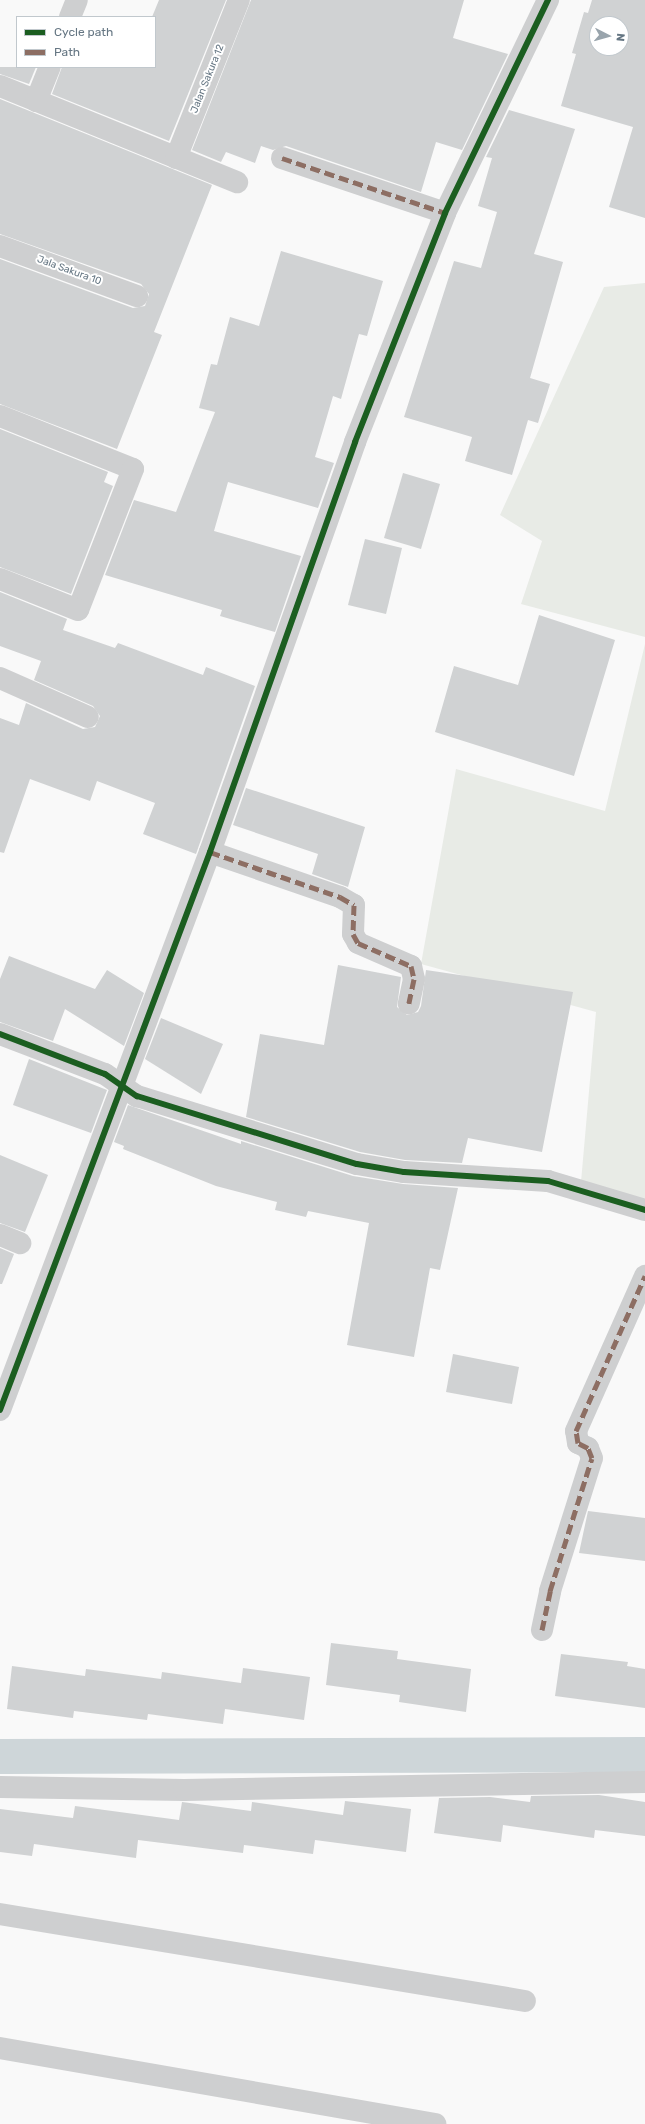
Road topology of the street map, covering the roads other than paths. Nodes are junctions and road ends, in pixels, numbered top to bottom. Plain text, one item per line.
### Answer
1 (77, 0) edge
2 (239, 0) edge
3 (548, 0) edge
4 (70, 16) edge
5 (50, 68) edge
6 (0, 86) edge
7 (36, 101) junction
8 (176, 158) junction
9 (282, 158) dead end
10 (237, 182) dead end
11 (445, 213) junction
12 (0, 246) edge
13 (137, 296) dead end
14 (0, 416) edge
15 (0, 579) edge
16 (0, 678) edge
17 (88, 717) dead end
18 (210, 852) junction
19 (409, 1003) dead end
20 (0, 1034) edge
21 (120, 1086) junction
22 (645, 1210) edge
23 (645, 1276) edge
24 (2, 1401) edge
25 (542, 1630) dead end
26 (645, 1782) edge
27 (0, 1787) edge
28 (0, 1914) edge
29 (525, 2001) dead end
30 (0, 2048) edge
31 (436, 2124) edge

1 - 4 street
2 - 8 street, Jalan Sakura 12
3 - 11 street
5 - 7 street
6 - 7 street
7 - 8 street
8 - 10 street
9 - 11 street
11 - 18 street
12 - 13 street, Jala Sakura 10
14 - 15 street
16 - 17 street
18 - 19 street
18 - 21 street
20 - 21 street
21 - 22 street
21 - 24 street
23 - 25 street
26 - 27 street
28 - 29 street
30 - 31 street

